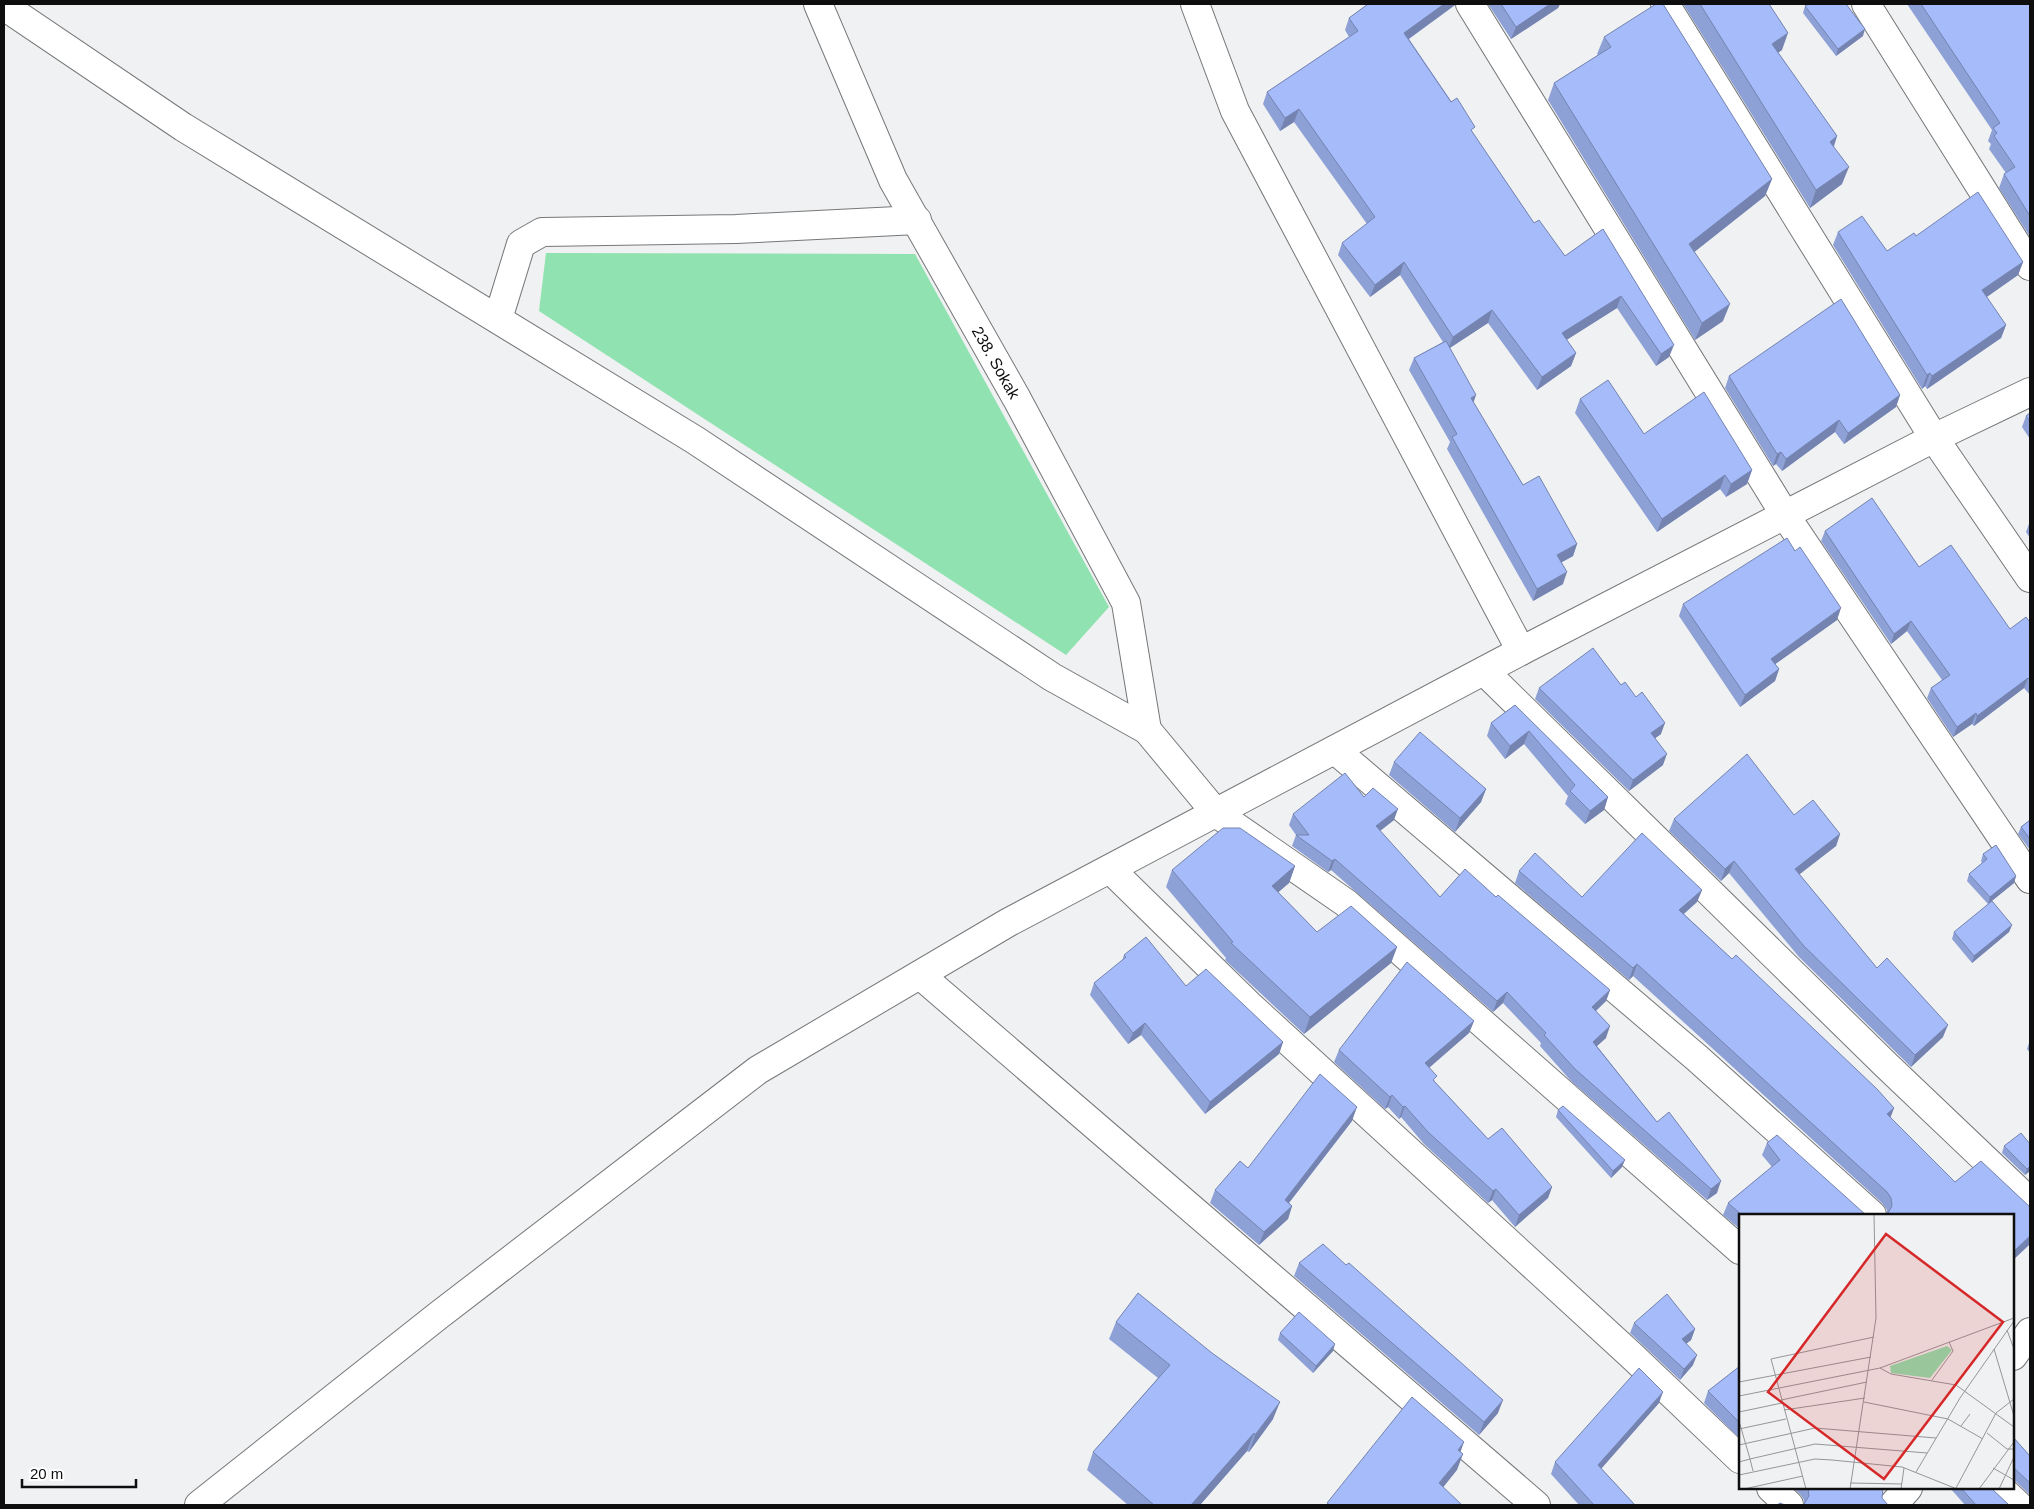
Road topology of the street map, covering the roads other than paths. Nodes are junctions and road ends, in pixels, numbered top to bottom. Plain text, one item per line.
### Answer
1 (818, 4) edge
2 (1195, 4) edge
3 (1470, 4) edge
4 (1665, 4) edge
5 (1866, 4) edge
6 (4, 6) edge
7 (916, 220) junction
8 (2030, 266) edge
9 (498, 319) junction
10 (2030, 392) edge
11 (1934, 438) junction
12 (1784, 515) junction
13 (2030, 578) edge
14 (1521, 651) junction
15 (1484, 671) junction
16 (1147, 730) junction
17 (1335, 750) junction
18 (1216, 813) junction
19 (1110, 869) junction
20 (2030, 879) edge
21 (920, 975) junction
22 (2030, 1202) edge
23 (1871, 1214) edge
24 (1739, 1249) edge
25 (1739, 1458) edge
26 (1772, 1489) edge
27 (1907, 1489) edge
28 (2001, 1489) edge
29 (199, 1505) edge
30 (1536, 1505) edge
31 (1789, 1505) edge
32 (1893, 1505) edge
33 (2018, 1505) edge

1 - 7 street, 238. Sokak
2 - 14 street
3 - 12 street
4 - 11 street
5 - 8 street
6 - 9 street
7 - 9 street
7 - 16 street, 238. Sokak
9 - 16 street
10 - 11 street
11 - 12 street
11 - 13 street
12 - 14 street
12 - 20 street
14 - 15 street
15 - 17 street
15 - 22 street
16 - 18 street
17 - 18 street
17 - 23 street
18 - 19 street
18 - 24 street
19 - 21 street
19 - 25 street
21 - 29 street
21 - 30 street
26 - 31 street
27 - 32 street
28 - 33 street

